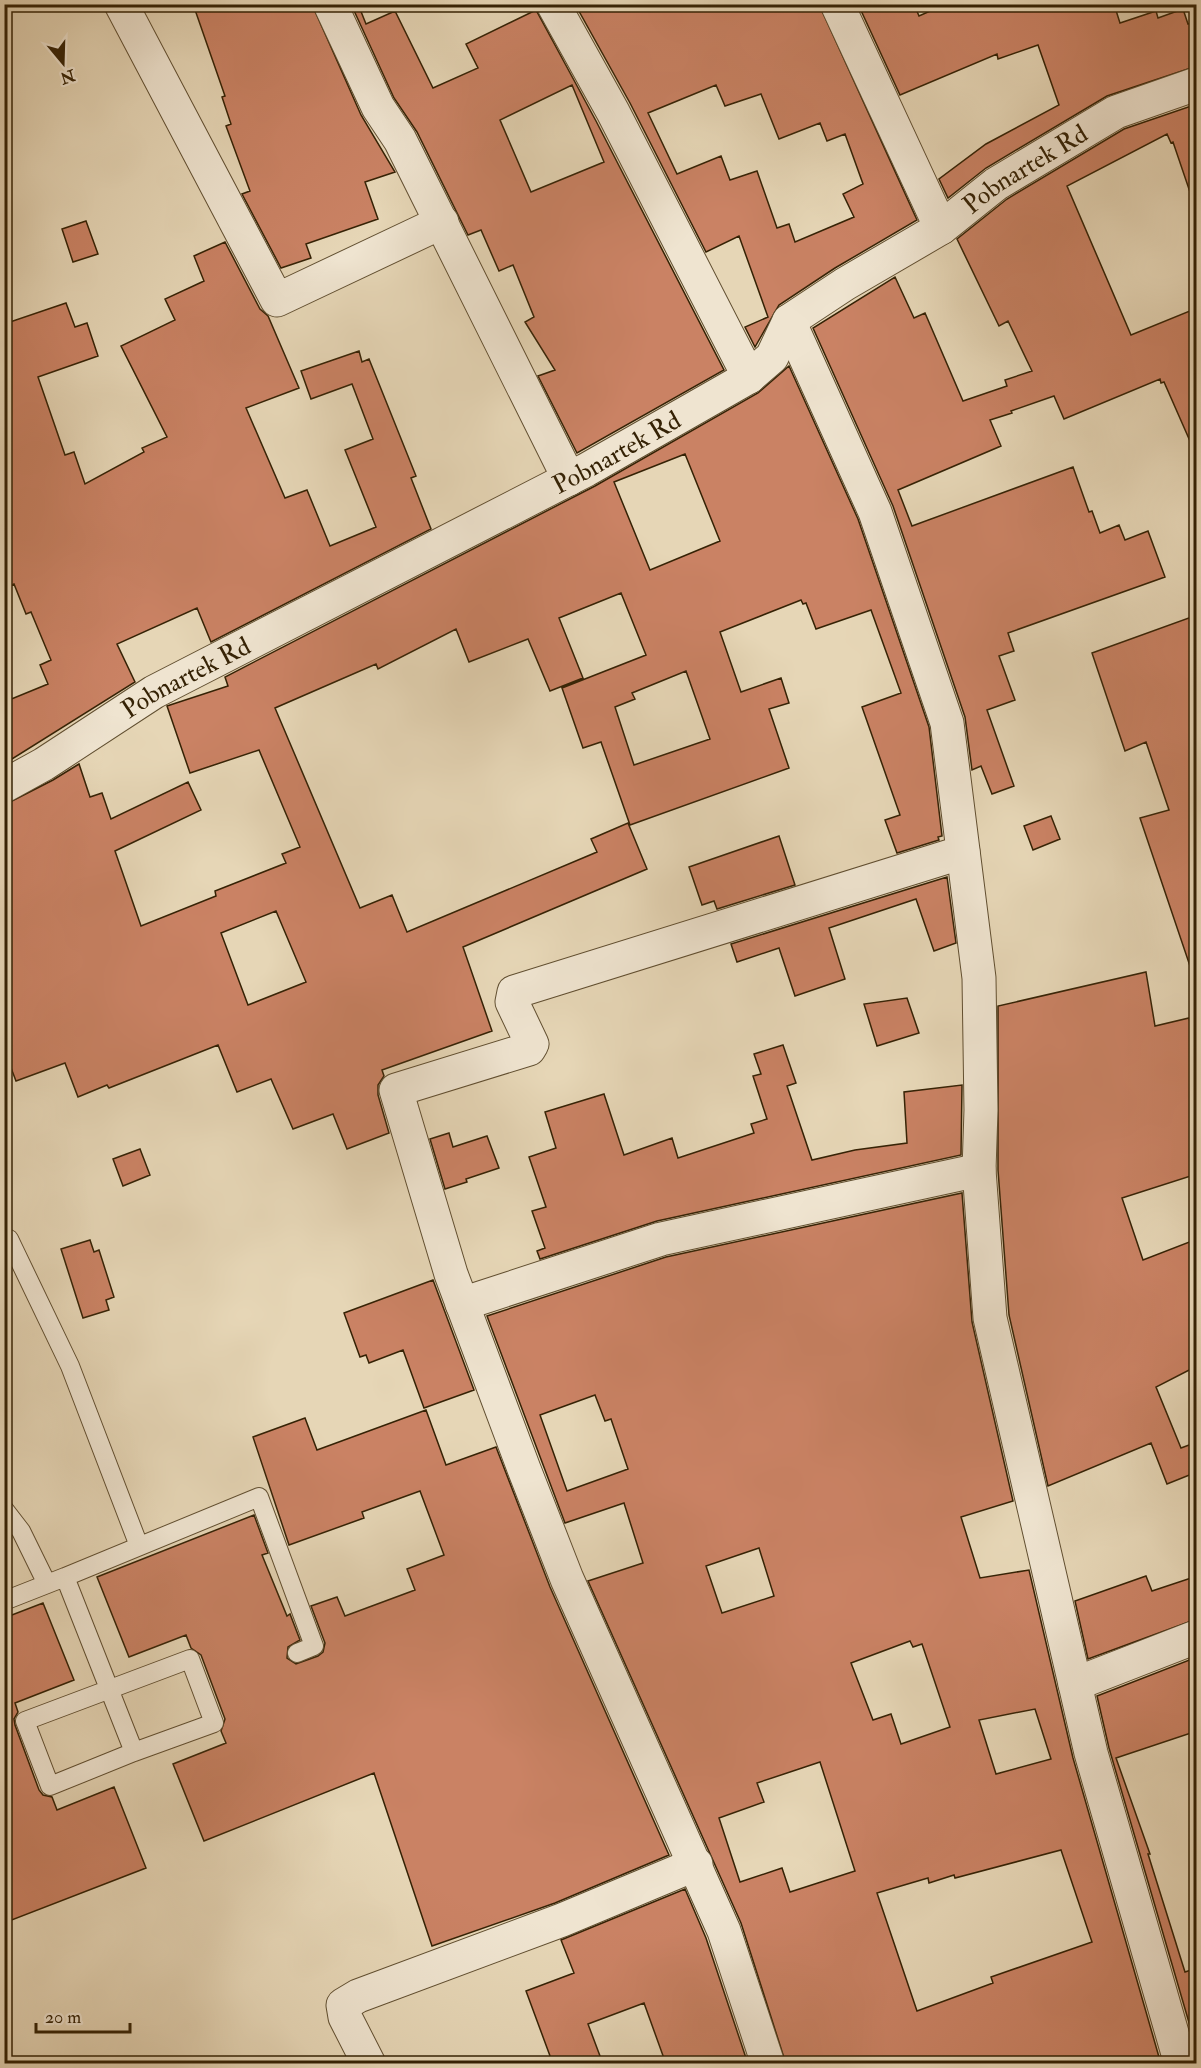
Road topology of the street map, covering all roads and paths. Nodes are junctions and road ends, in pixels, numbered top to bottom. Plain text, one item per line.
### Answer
1 (122, 4) edge
2 (330, 4) edge
3 (553, 4) edge
4 (837, 4) edge
5 (1197, 84) edge
6 (442, 222) junction
7 (941, 228) junction
8 (789, 321) junction
9 (749, 377) junction
10 (569, 479) junction
11 (4, 786) edge
12 (963, 852) junction
13 (979, 1170) junction
14 (4, 1241) edge
15 (462, 1304) junction
16 (4, 1509) edge
17 (139, 1546) junction
18 (65, 1577) junction
19 (46, 1584) junction
20 (4, 1601) edge
21 (1197, 1637) edge
22 (297, 1653) dead end
23 (1075, 1684) junction
24 (109, 1689) junction
25 (134, 1752) junction
26 (696, 1864) junction
27 (369, 2064) edge
28 (768, 2064) edge
29 (1181, 2064) edge

1 - 6 street
2 - 6 street
3 - 9 street
4 - 7 street
5 - 7 street, Pobnartek Rd
6 - 10 street
7 - 8 street, Pobnartek Rd
8 - 9 street, Pobnartek Rd
8 - 12 street
9 - 10 street, Pobnartek Rd
10 - 11 street, Pobnartek Rd
12 - 13 street
12 - 15 street
13 - 15 street
13 - 23 street
14 - 17 lane
15 - 26 street
16 - 19 lane
17 - 18 lane
17 - 22 lane
18 - 19 lane
18 - 24 lane
19 - 20 lane
21 - 23 street
23 - 29 street
24 - 25 lane
24 - 25 lane
24 - 25 lane
26 - 27 street
26 - 28 street

